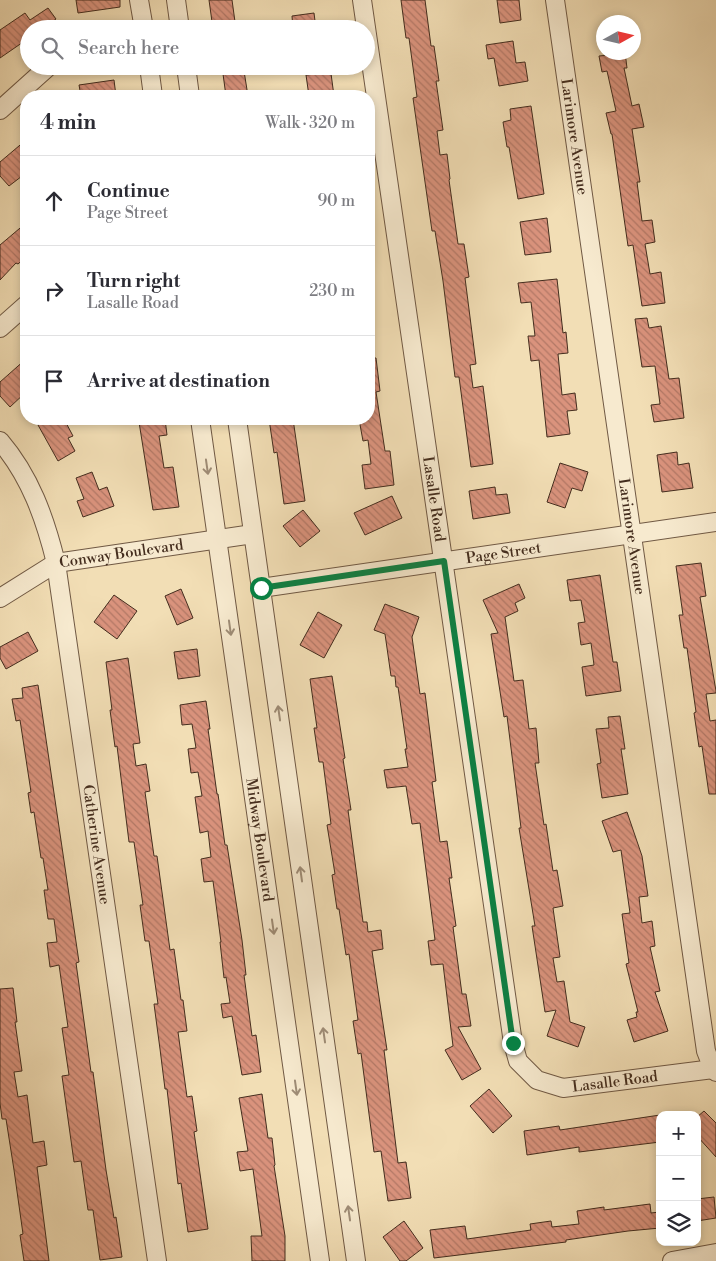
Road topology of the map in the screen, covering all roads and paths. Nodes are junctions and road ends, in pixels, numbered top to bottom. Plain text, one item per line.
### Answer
1 (140, 0) edge
2 (176, 0) edge
3 (362, 0) edge
4 (555, 0) edge
5 (143, 20) edge
6 (179, 20) edge
7 (365, 20) edge
8 (39, 75) edge
9 (150, 75) edge
10 (187, 75) edge
11 (373, 75) edge
12 (22, 90) edge
13 (152, 90) edge
14 (189, 90) edge
15 (20, 92) edge
16 (0, 110) edge
17 (20, 311) edge
18 (0, 328) edge
19 (201, 425) edge
20 (238, 425) edge
21 (0, 441) edge
22 (716, 522) edge
23 (253, 534) junction
24 (632, 534) junction
25 (217, 539) junction
26 (444, 561) junction
27 (56, 563) junction
28 (261, 588) junction
29 (0, 598) edge
30 (714, 1070) edge
31 (716, 1253) edge
32 (157, 1261) edge
33 (320, 1261) edge
34 (356, 1261) edge
35 (672, 1261) edge

1 - 5 street
2 - 6 street
3 - 7 street, Lasalle Road
4 - 24 street, Larimore Avenue
8 - 12 street
9 - 13 street
10 - 14 street
11 - 26 street, Lasalle Road
15 - 16 street
17 - 18 street
19 -> 25 street, Midway Boulevard
20 - 23 street
21 - 27 street, Catherine Avenue
22 - 24 street, Page Street
23 - 25 street, Conway Boulevard
23 - 28 street
24 - 26 street, Page Street
24 - 30 street, Larimore Avenue
25 - 27 street, Conway Boulevard
25 -> 33 street, Midway Boulevard
26 - 28 street, Page Street
26 - 30 street, Lasalle Road
27 - 29 street, Conway Boulevard
27 - 32 street, Catherine Avenue
34 -> 28 street
31 - 35 street

